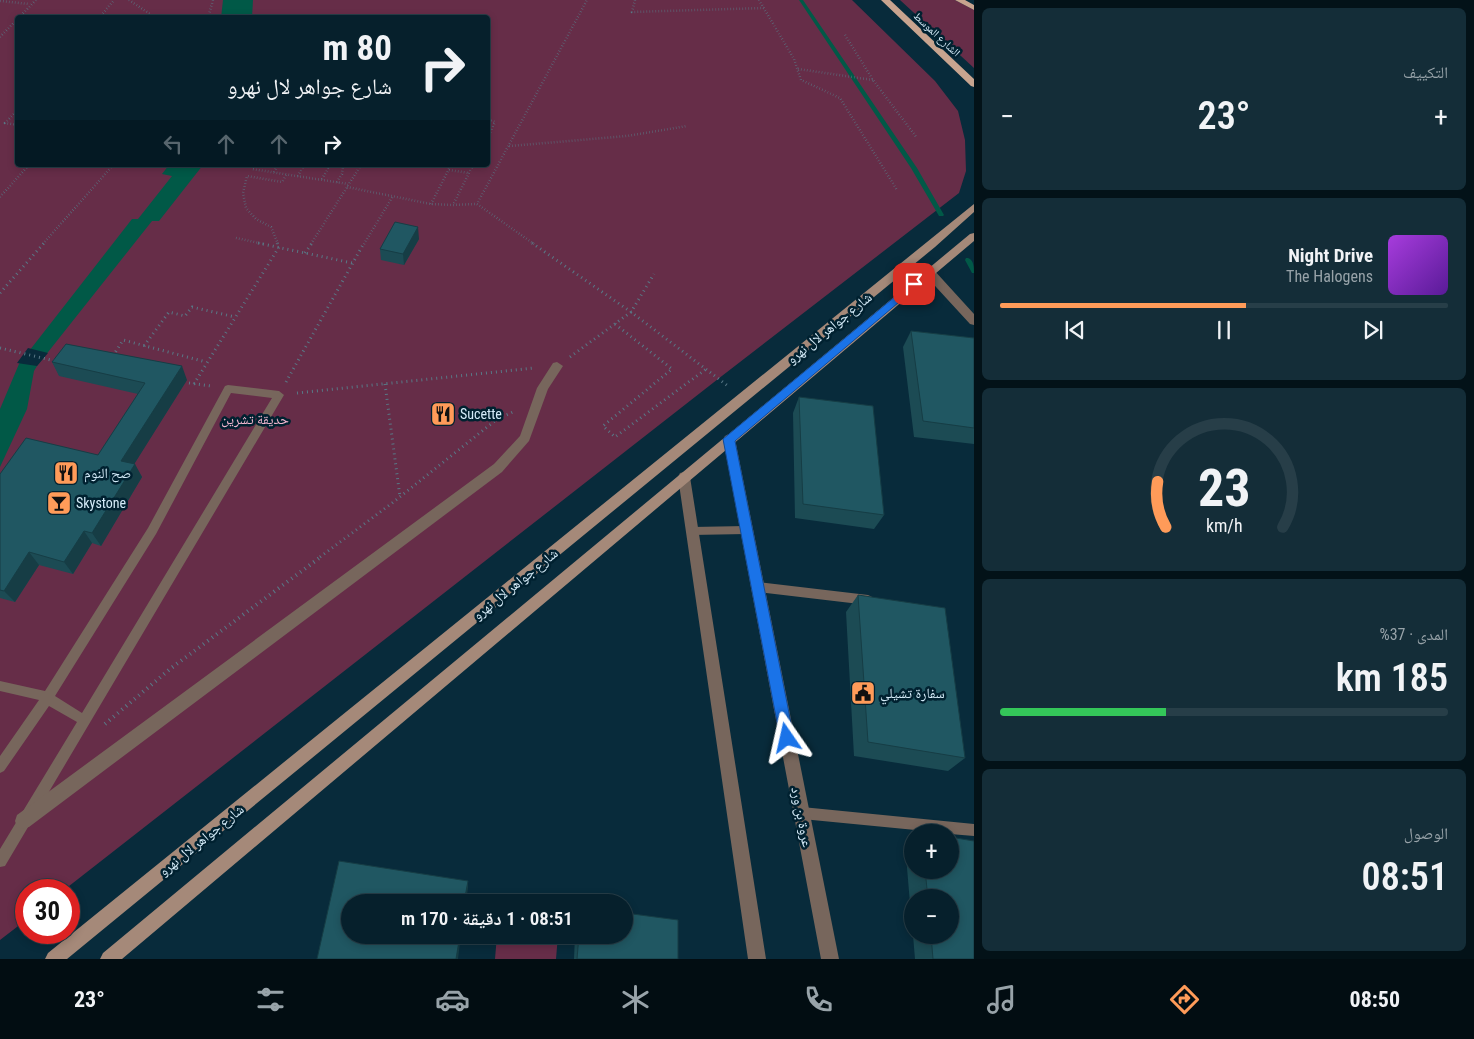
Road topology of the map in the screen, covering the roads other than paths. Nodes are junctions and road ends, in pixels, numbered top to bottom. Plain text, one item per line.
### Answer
1 (885, 0) edge
2 (959, 0) edge
3 (974, 8) edge
4 (974, 84) edge
5 (974, 208) edge
6 (974, 236) edge
7 (929, 272) junction
8 (974, 321) edge
9 (558, 366) road end
10 (729, 439) junction
11 (684, 477) junction
12 (746, 530) junction
13 (692, 531) junction
14 (758, 587) junction
15 (876, 600) edge
16 (0, 686) edge
17 (47, 698) junction
18 (84, 720) junction
19 (0, 767) edge
20 (802, 813) junction
21 (23, 821) junction
22 (974, 830) edge
23 (0, 861) edge
24 (54, 959) edge
25 (109, 959) edge
26 (757, 959) edge
27 (830, 959) edge

1 - 4 main road, الشارع الموسط
2 - 3 main road
5 - 24 main road, شارع جواهر لال نهرو
6 - 7 main road, شارع جواهر لال نهرو
7 - 8 street
7 - 10 main road, شارع جواهر لال نهرو
9 - 21 street
10 - 11 main road, شارع جواهر لال نهرو
10 - 12 street, عروة بن ورد
11 - 13 street
11 - 25 main road, شارع جواهر لال نهرو
12 - 13 lane
12 - 14 street, عروة بن ورد
13 - 26 street
14 - 15 lane
14 - 20 street, عروة بن ورد
16 - 17 lane
17 - 18 lane
17 - 18 lane
17 - 19 lane
18 - 21 lane
20 - 22 lane
20 - 27 street, عروة بن ورد
21 - 23 lane

